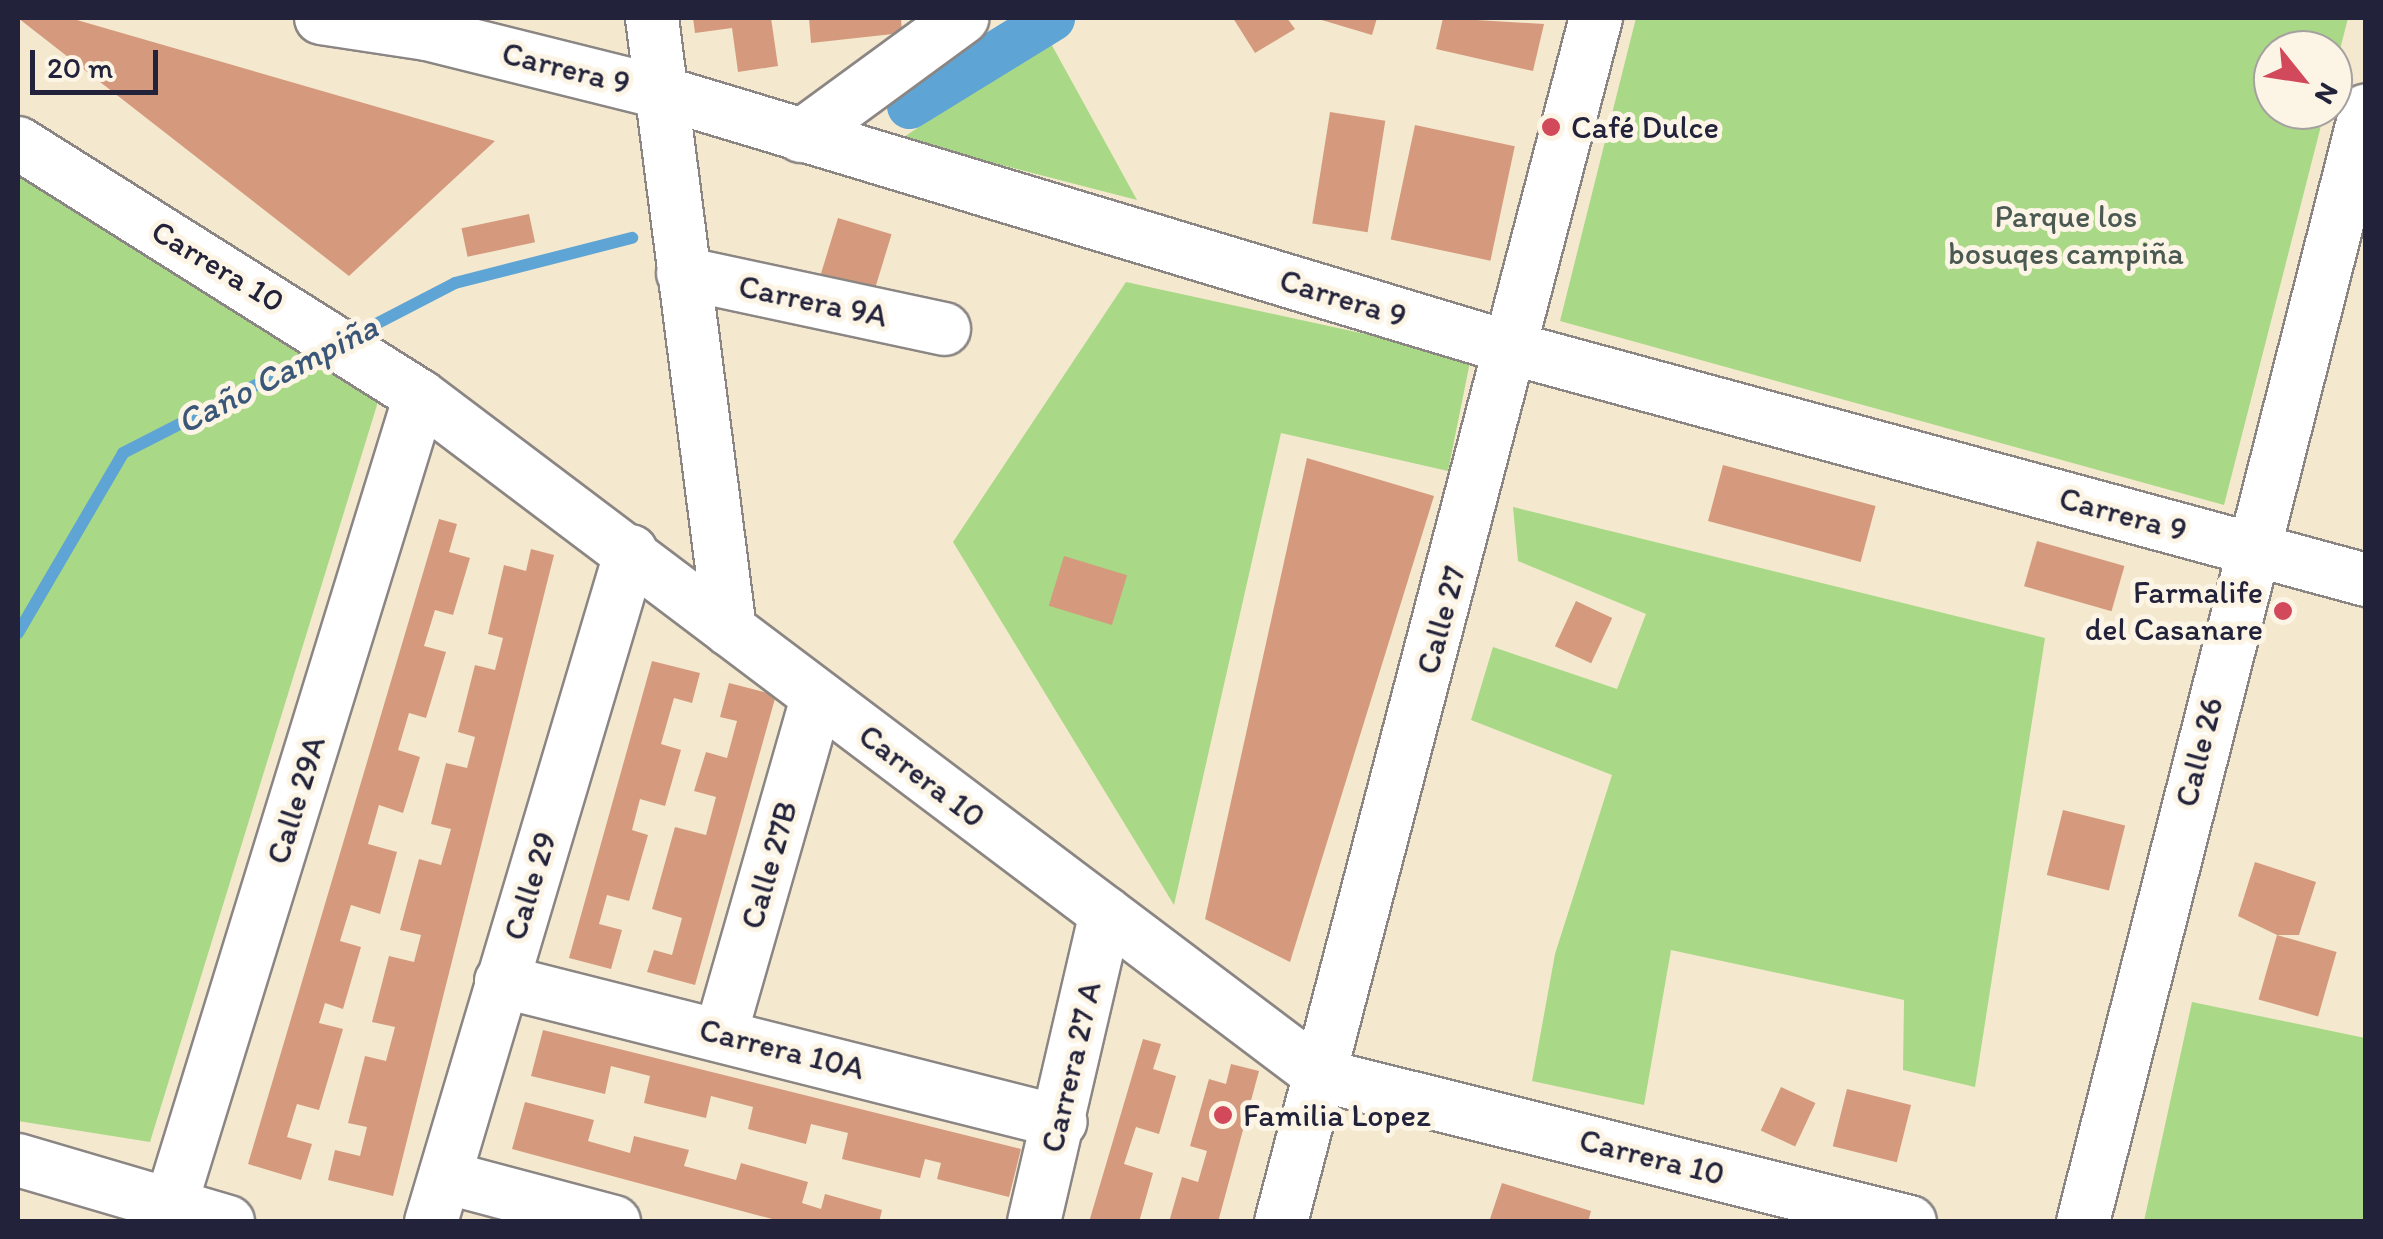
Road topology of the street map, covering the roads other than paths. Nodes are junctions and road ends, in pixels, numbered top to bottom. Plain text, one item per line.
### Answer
1 (320, 18) edge
2 (652, 18) edge
3 (1596, 18) edge
4 (943, 23) edge
5 (660, 92) junction
6 (2366, 110) edge
7 (801, 136) junction
8 (18, 144) edge
9 (683, 273) junction
10 (944, 329) dead end
11 (1514, 349) junction
12 (420, 396) junction
13 (2250, 548) junction
14 (631, 551) junction
15 (2366, 580) edge
16 (730, 630) junction
17 (817, 698) junction
18 (1106, 912) junction
19 (502, 981) junction
20 (721, 1033) junction
21 (1320, 1075) junction
22 (1061, 1122) junction
23 (18, 1160) edge
24 (438, 1200) edge
25 (172, 1204) junction
26 (228, 1222) edge
27 (614, 1222) edge
28 (1034, 1222) edge
29 (1281, 1222) edge
30 (1910, 1222) edge
31 (2084, 1222) edge

1 - 5 street, Carrera 9
2 - 5 street
3 - 11 street, Calle 27
4 - 7 street
5 - 7 street, Carrera 9
5 - 9 street
6 - 13 street, Calle 26
7 - 11 street, Carrera 9
8 - 12 street, Carrera 10
9 - 10 street, Carrera 9A
9 - 16 street
11 - 13 street, Carrera 9
11 - 21 street, Calle 27
12 - 14 street, Carrera 10
12 - 25 street, Calle 29A
13 - 15 street, Carrera 9
13 - 31 street, Calle 26
14 - 16 street, Carrera 10
14 - 19 street, Calle 29
16 - 17 street, Carrera 10
17 - 18 street, Carrera 10
17 - 20 street, Calle 27B
18 - 21 street, Carrera 10
18 - 22 street, Carrera 27 A
19 - 20 street, Carrera 10A
19 - 24 street, Calle 29
20 - 22 street, Carrera 10A
21 - 29 street, Calle 27
21 - 30 street, Carrera 10
22 - 28 street, Carrera 27 A
23 - 25 street
24 - 27 street
25 - 26 street

